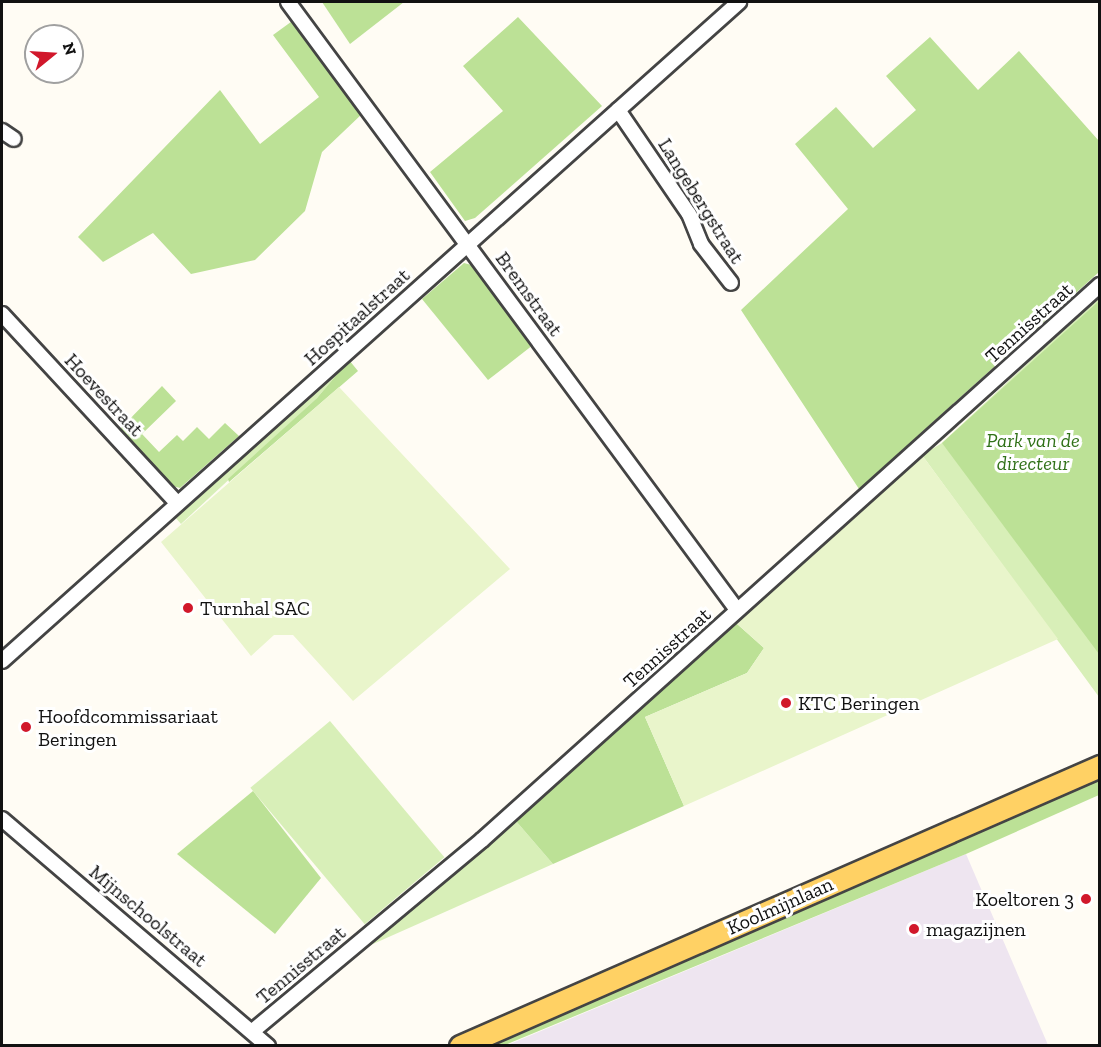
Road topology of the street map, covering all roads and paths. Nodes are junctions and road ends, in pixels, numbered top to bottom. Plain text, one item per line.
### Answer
1 (288, 2) edge
2 (739, 2) edge
3 (618, 110) junction
4 (2, 130) edge
5 (14, 139) dead end
6 (468, 244) junction
7 (731, 283) dead end
8 (1100, 285) edge
9 (2, 314) edge
10 (177, 503) junction
11 (738, 610) junction
12 (2, 661) edge
13 (1100, 766) edge
14 (2, 819) edge
15 (254, 1030) junction
16 (268, 1046) edge
17 (460, 1046) edge

1 - 6 street, Bremstraat
2 - 3 street, Hospitaalstraat
3 - 6 street, Hospitaalstraat
3 - 7 street, Langebergstraat
4 - 5 street
6 - 10 street, Hospitaalstraat
6 - 11 street, Bremstraat
8 - 11 street, Tennisstraat
9 - 10 street, Hoevestraat
10 - 12 street, Hospitaalstraat
11 - 15 street, Tennisstraat
13 - 17 main road, Koolmijnlaan
14 - 15 street, Mijnschoolstraat
15 - 16 street, Mijnschoolstraat

